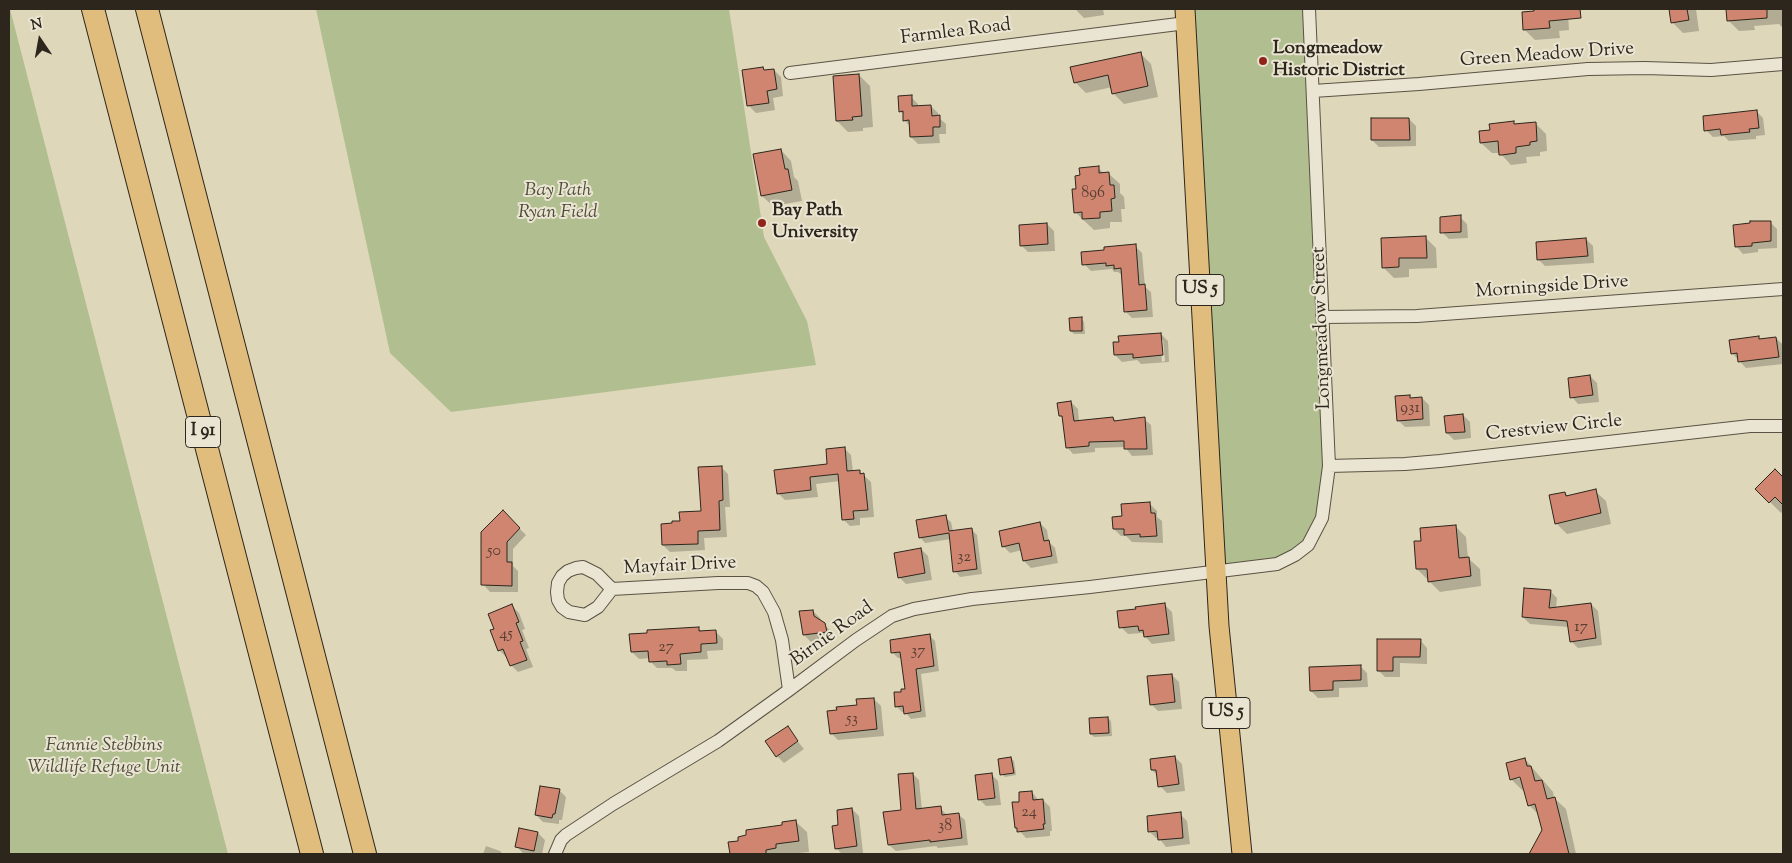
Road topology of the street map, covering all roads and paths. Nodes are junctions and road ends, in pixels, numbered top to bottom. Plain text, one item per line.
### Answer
1 (94, 9) edge
2 (147, 9) edge
3 (1309, 9) edge
4 (1185, 16) edge
5 (1783, 64) edge
6 (790, 73) dead end
7 (1313, 91) junction
8 (1783, 289) edge
9 (1323, 317) junction
10 (1783, 426) edge
11 (1329, 466) junction
12 (1215, 571) junction
13 (612, 589) dead end
14 (789, 690) junction
15 (312, 854) edge
16 (365, 854) edge
17 (555, 854) edge
18 (1242, 854) edge

1 - 15 highway, I 91
2 - 16 highway
3 - 7 street, Longmeadow Street
4 - 6 street, Farmlea Road
4 - 12 main road, US 5
5 - 7 street, Green Meadow Drive
7 - 9 street, Longmeadow Street
8 - 9 street, Morningside Drive
9 - 11 street, Longmeadow Street
10 - 11 street, Crestview Circle
11 - 12 street, Longmeadow Street
12 - 14 street, Birnie Road
12 - 18 main road, US 5
13 - 14 street, Mayfair Drive
14 - 17 street, Birnie Road

